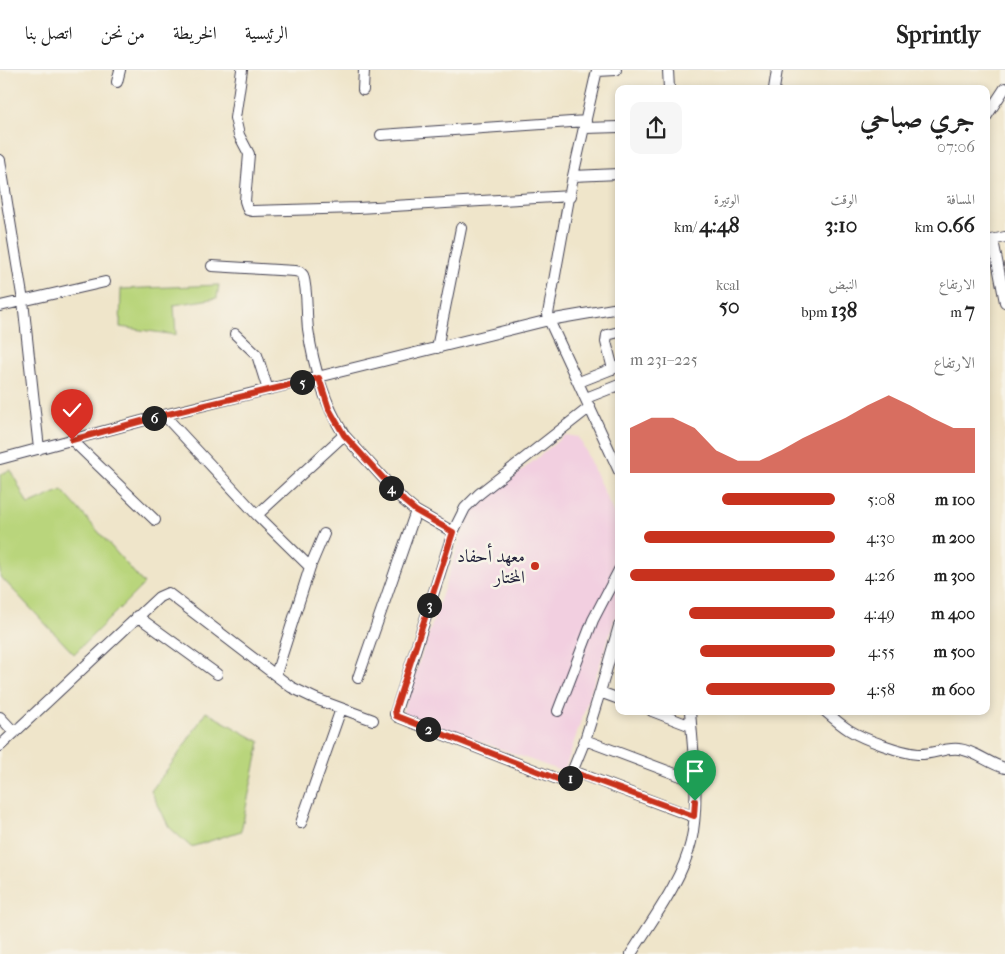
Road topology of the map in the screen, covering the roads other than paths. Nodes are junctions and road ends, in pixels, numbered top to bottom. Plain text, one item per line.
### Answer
1 (120, 70) edge
2 (242, 70) edge
3 (364, 70) edge
4 (597, 70) edge
5 (616, 70) edge
6 (668, 70) edge
7 (778, 70) edge
8 (117, 82) dead end
9 (669, 85) edge
10 (775, 85) edge
11 (1005, 88) edge
12 (363, 90) dead end
13 (990, 111) edge
14 (586, 124) junction
15 (615, 127) edge
16 (380, 135) dead end
17 (0, 160) edge
18 (615, 174) edge
19 (573, 176) junction
20 (570, 196) junction
21 (461, 228) dead end
22 (1005, 237) edge
23 (990, 240) edge
24 (212, 266) dead end
25 (105, 282) dead end
26 (23, 301) junction
27 (1005, 302) edge
28 (0, 306) edge
29 (615, 309) edge
30 (549, 320) junction
31 (615, 333) edge
32 (236, 334) dead end
33 (438, 348) junction
34 (615, 365) edge
35 (615, 368) edge
36 (319, 378) junction
37 (579, 382) junction
38 (615, 387) edge
39 (268, 390) junction
40 (588, 402) junction
41 (164, 415) junction
42 (344, 435) junction
43 (72, 440) junction
44 (39, 449) junction
45 (0, 459) edge
46 (615, 462) edge
47 (416, 511) junction
48 (257, 515) junction
49 (155, 520) dead end
50 (453, 532) junction
51 (324, 534) dead end
52 (310, 567) junction
53 (615, 578) edge
54 (137, 616) junction
55 (615, 640) edge
56 (217, 674) dead end
57 (276, 674) junction
58 (358, 678) dead end
59 (600, 692) junction
60 (615, 698) edge
61 (341, 709) junction
62 (558, 711) dead end
63 (662, 715) edge
64 (690, 715) edge
65 (830, 715) edge
66 (0, 717) edge
67 (373, 720) dead end
68 (691, 726) junction
69 (14, 732) junction
70 (585, 740) junction
71 (0, 746) edge
72 (1005, 768) edge
73 (573, 772) junction
74 (694, 781) junction
75 (694, 816) junction
76 (301, 823) dead end
77 (631, 954) edge

1 - 8 street
2 - 20 street
3 - 12 street
4 - 5 street
4 - 14 street
6 - 9 street
7 - 10 street
11 - 13 street
14 - 15 street
14 - 16 street
14 - 19 street
17 - 26 street
18 - 19 street
19 - 20 street
20 - 30 street
21 - 33 street
22 - 23 street
23 - 27 street
24 - 36 street
25 - 26 street
26 - 28 street
26 - 44 street
29 - 30 street
30 - 33 street
30 - 37 street
31 - 34 street
32 - 39 street
33 - 36 street
35 - 37 street
36 - 39 street
36 - 42 street
37 - 40 street
38 - 40 street
39 - 41 street
40 - 46 street
40 - 50 street
41 - 43 street
41 - 48 street
42 - 47 street
42 - 48 street
43 - 44 street
43 - 49 street
44 - 45 street
47 - 50 street
47 - 58 street
48 - 52 street
50 - 73 street
51 - 52 street
52 - 57 street
53 - 62 street
54 - 56 street
54 - 57 street
54 - 69 street
55 - 59 street
57 - 61 street
59 - 60 street
59 - 70 street
61 - 67 street
61 - 76 street
63 - 68 street
64 - 68 street
65 - 72 street
66 - 69 street
68 - 74 street
69 - 71 street
70 - 73 street
70 - 74 street
73 - 75 street
74 - 75 street
75 - 77 street

